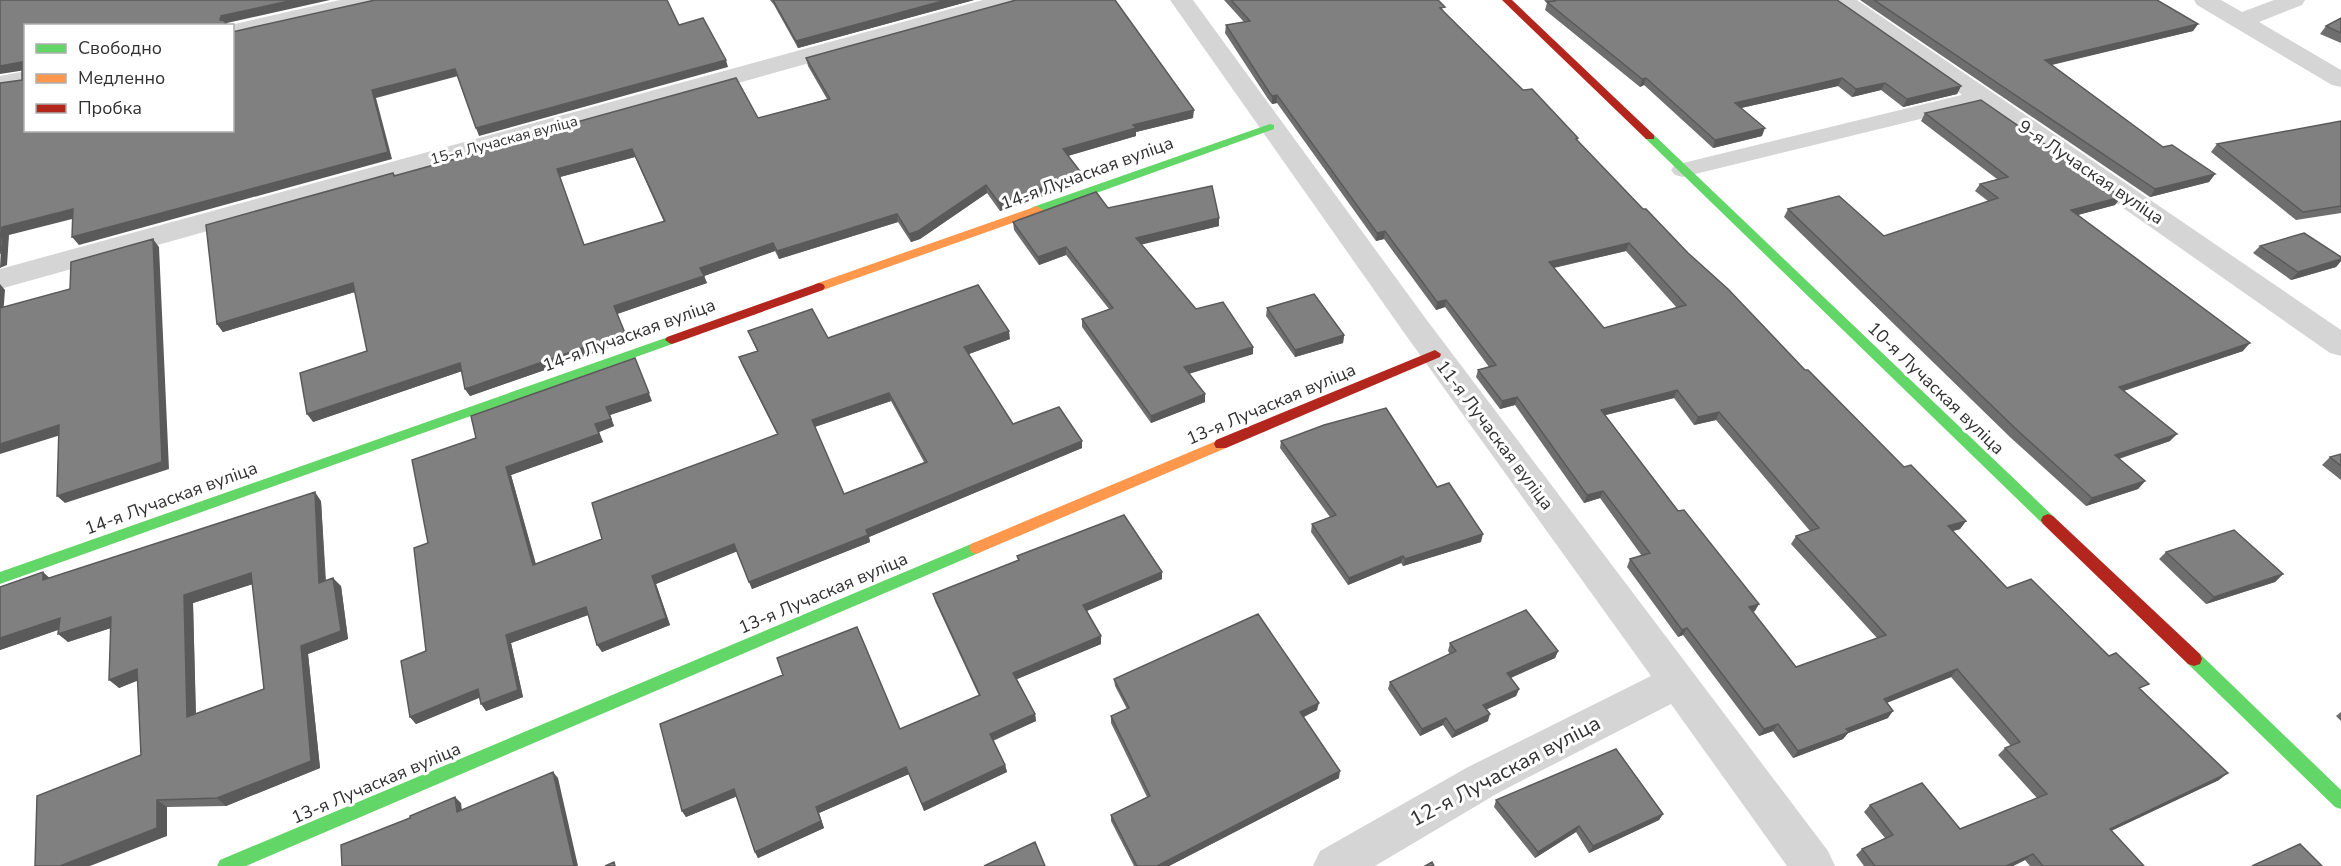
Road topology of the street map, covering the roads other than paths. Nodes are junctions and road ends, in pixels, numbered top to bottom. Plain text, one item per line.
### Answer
1 (371, 0) edge
2 (1009, 0) edge
3 (1181, 0) edge
4 (1507, 0) edge
5 (1842, 0) edge
6 (2205, 0) edge
7 (2294, 0) edge
8 (2241, 21) junction
9 (234, 31) edge
10 (24, 78) edge
11 (2341, 80) edge
12 (0, 83) edge
13 (1982, 97) junction
14 (1270, 127) junction
15 (1683, 170) junction
16 (0, 279) edge
17 (2335, 335) edge
18 (1435, 354) junction
19 (0, 578) edge
20 (1678, 681) junction
21 (2341, 801) edge
22 (226, 866) edge
23 (1335, 866) edge
24 (1813, 866) edge

1 - 9 street
2 - 16 street, 15-я Лучаская вуліца
3 - 14 street, 11-я Лучаская вуліца
4 - 15 street, 10-я Лучаская вуліца
5 - 13 street, 9-я Лучаская вуліца
6 - 8 street
7 - 8 street
8 - 11 street
10 - 12 street
13 - 15 lane
13 - 17 street, 9-я Лучаская вуліца
14 - 18 street, 11-я Лучаская вуліца
14 - 19 street, 14-я Лучаская вуліца
15 - 21 street, 10-я Лучаская вуліца
18 - 20 street, 11-я Лучаская вуліца
18 - 22 street, 13-я Лучаская вуліца
20 - 23 street, 12-я Лучаская вуліца
20 - 24 street, 11-я Лучаская вуліца

